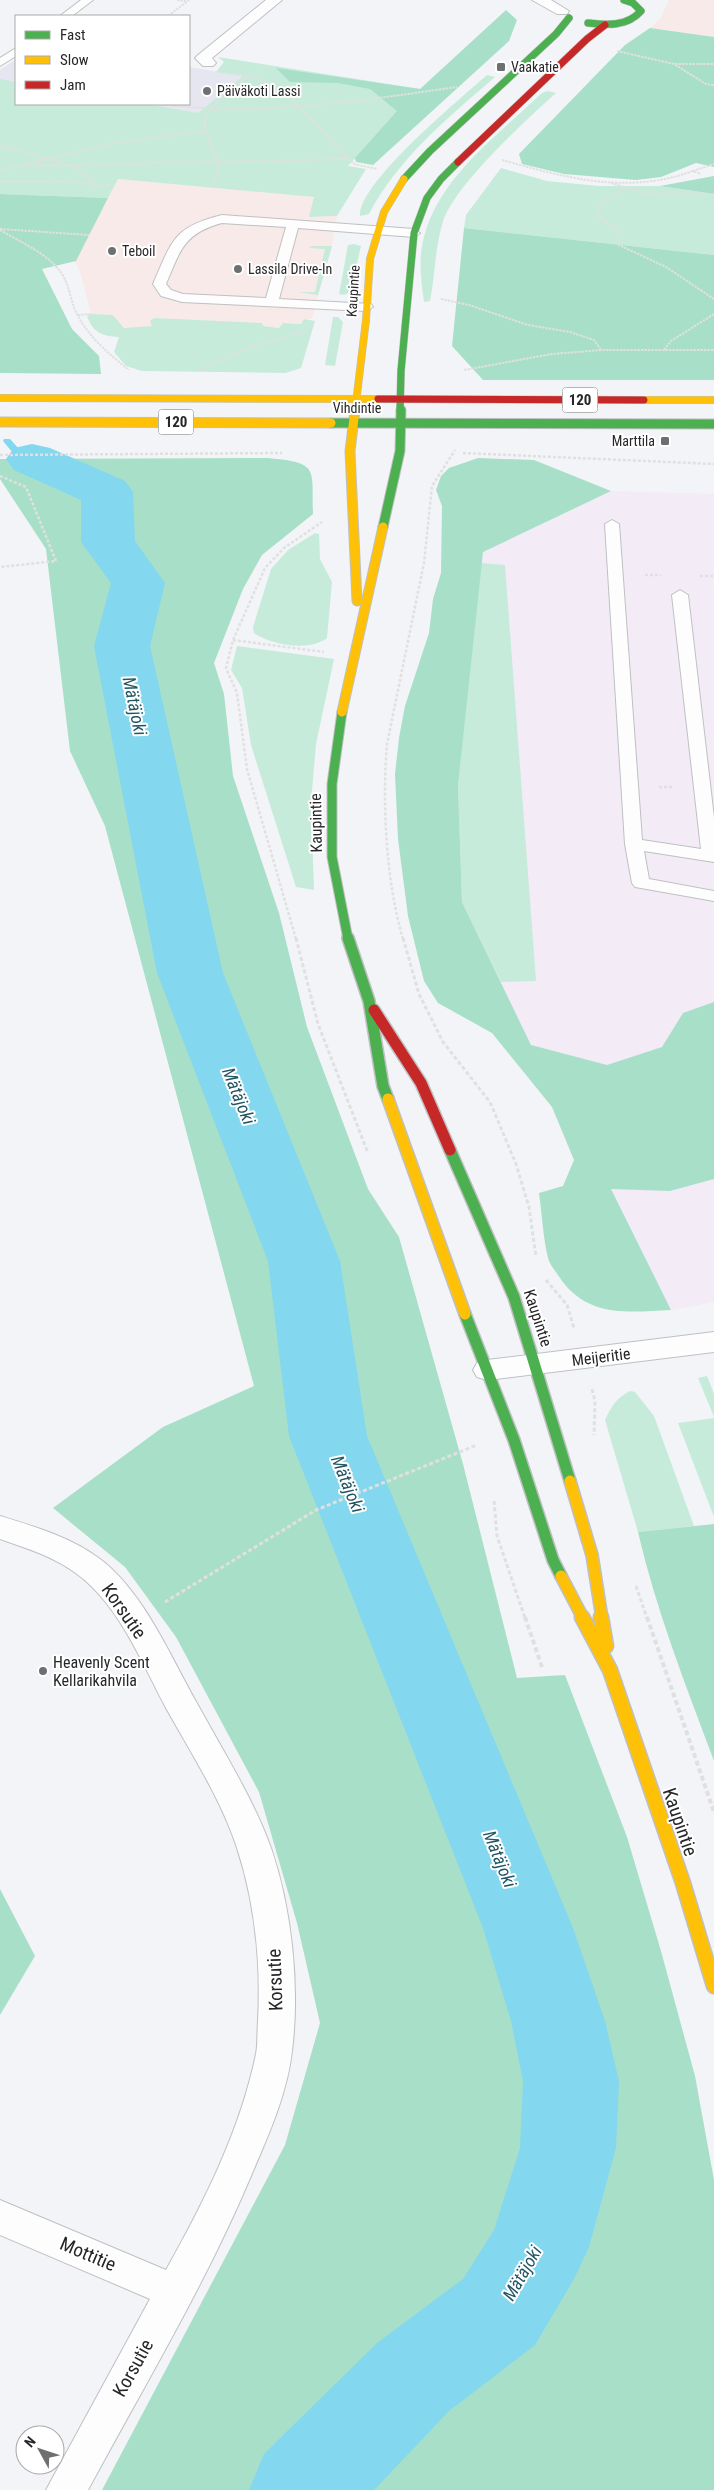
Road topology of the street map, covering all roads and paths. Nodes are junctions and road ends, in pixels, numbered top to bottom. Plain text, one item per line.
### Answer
1 (88, 0) edge
2 (177, 0) edge
3 (275, 0) edge
4 (539, 0) edge
5 (188, 1) edge
6 (630, 1) edge
7 (567, 10) junction
8 (66, 15) edge
9 (169, 15) edge
10 (605, 25) junction
11 (613, 50) dead end
12 (15, 52) edge
13 (0, 63) edge
14 (208, 63) joint
15 (674, 64) junction
16 (714, 64) edge
17 (249, 76) junction
18 (714, 85) edge
19 (459, 87) dead end
20 (166, 105) edge
21 (300, 107) junction
22 (211, 108) junction
23 (207, 131) junction
24 (0, 146) edge
25 (45, 158) junction
26 (348, 159) junction
27 (500, 159) dead end
28 (219, 163) junction
29 (64, 164) junction
30 (714, 164) edge
31 (19, 166) junction
32 (378, 169) dead end
33 (0, 170) edge
34 (693, 171) junction
35 (701, 174) dead end
36 (0, 182) edge
37 (607, 182) junction
38 (97, 184) junction
39 (114, 186) dead end
40 (213, 188) dead end
41 (626, 188) junction
42 (714, 195) edge
43 (293, 223) junction
44 (0, 230) edge
45 (378, 231) junction
46 (414, 233) junction
47 (89, 234) dead end
48 (441, 299) dead end
49 (714, 299) edge
50 (272, 303) junction
51 (366, 307) junction
52 (91, 314) dead end
53 (714, 314) edge
54 (78, 315) junction
55 (314, 331) dead end
56 (602, 350) junction
57 (714, 350) edge
58 (663, 351) junction
59 (456, 371) dead end
60 (196, 372) dead end
61 (136, 375) dead end
62 (0, 398) edge
63 (356, 399) junction
64 (401, 399) junction
65 (714, 400) edge
66 (0, 422) edge
67 (353, 422) junction
68 (399, 423) junction
69 (714, 424) edge
70 (287, 453) dead end
71 (0, 455) edge
72 (714, 464) edge
73 (0, 476) edge
74 (324, 521) dead end
75 (612, 524) dead end
76 (0, 567) edge
77 (638, 575) dead end
78 (667, 576) dead end
79 (695, 576) dead end
80 (714, 576) edge
81 (680, 596) dead end
82 (359, 643) junction
83 (329, 653) dead end
84 (634, 844) junction
85 (712, 856) edge
86 (714, 896) edge
87 (369, 1001) junction
88 (537, 1263) dead end
89 (542, 1275) dead end
90 (714, 1342) edge
91 (584, 1360) junction
92 (535, 1365) junction
93 (487, 1370) junction
94 (596, 1443) dead end
95 (483, 1452) dead end
96 (494, 1492) dead end
97 (0, 1527) edge
98 (635, 1583) dead end
99 (134, 1620) junction
100 (542, 1666) dead end
101 (610, 1670) junction
102 (714, 1812) edge
103 (714, 1986) edge
104 (0, 2217) edge
105 (176, 2292) junction
106 (66, 2490) edge

1 - 8 lane
2 - 5 path
3 - 14 street
4 - 7 street
5 - 9 path
6 - 10 main road
7 - 10 main road
7 - 45 main road, Kaupintie
10 - 46 main road, Kaupintie
11 - 15 path
12 - 13 lane
14 - 17 path
15 - 16 path
15 - 18 path
17 - 21 path
17 - 22 path
19 - 21 path
20 - 22 path
21 - 22 path
21 - 26 path
22 - 23 path
23 - 25 path
23 - 28 path
24 - 25 path
25 - 29 path
25 - 31 path
26 - 28 path
26 - 32 path
27 - 37 path
28 - 29 path
28 - 40 path
29 - 31 path
29 - 38 path
30 - 34 path
31 - 33 path
34 - 35 path
34 - 37 path
36 - 38 path
37 - 41 path
38 - 39 path
41 - 42 path
41 - 49 path
43 - 45 lane
43 - 50 lane
43 - 50 lane
44 - 47 path
44 - 54 path
45 - 46 lane
45 - 51 main road, Kaupintie
46 - 64 main road, Kaupintie
48 - 56 path
50 - 51 lane
51 - 63 main road, Kaupintie
52 - 54 path
53 - 58 path
54 - 61 path
55 - 60 path
56 - 58 path
56 - 59 path
57 - 58 path
62 - 63 main road, Vihdintie / 120
63 - 64 main road, Vihdintie / 120
63 - 67 main road, Kaupintie
64 - 65 main road, Vihdintie / 120
64 - 68 main road, Kaupintie
66 - 67 main road, Vihdintie / 120
67 - 68 main road, Vihdintie / 120
67 - 82 main road, Kaupintie
68 - 69 main road, Vihdintie / 120
68 - 82 main road, Kaupintie
70 - 71 path
72 - 88 path
73 - 76 path
74 - 83 path
75 - 84 lane
77 - 78 path
79 - 80 path
81 - 85 lane
82 - 87 main road, Kaupintie
84 - 85 lane
84 - 86 lane
87 - 92 main road, Kaupintie
87 - 93 main road, Kaupintie
89 - 91 path
90 - 91 street, Meijeritie
91 - 92 street, Meijeritie
91 - 94 path
92 - 93 street, Meijeritie
92 - 101 main road, Kaupintie
93 - 101 main road, Kaupintie
95 - 99 path
96 - 100 path
97 - 99 street, Korsutie
98 - 102 path
99 - 105 street, Korsutie
101 - 103 main road, Kaupintie
104 - 105 street, Mottitie
105 - 106 street, Korsutie

